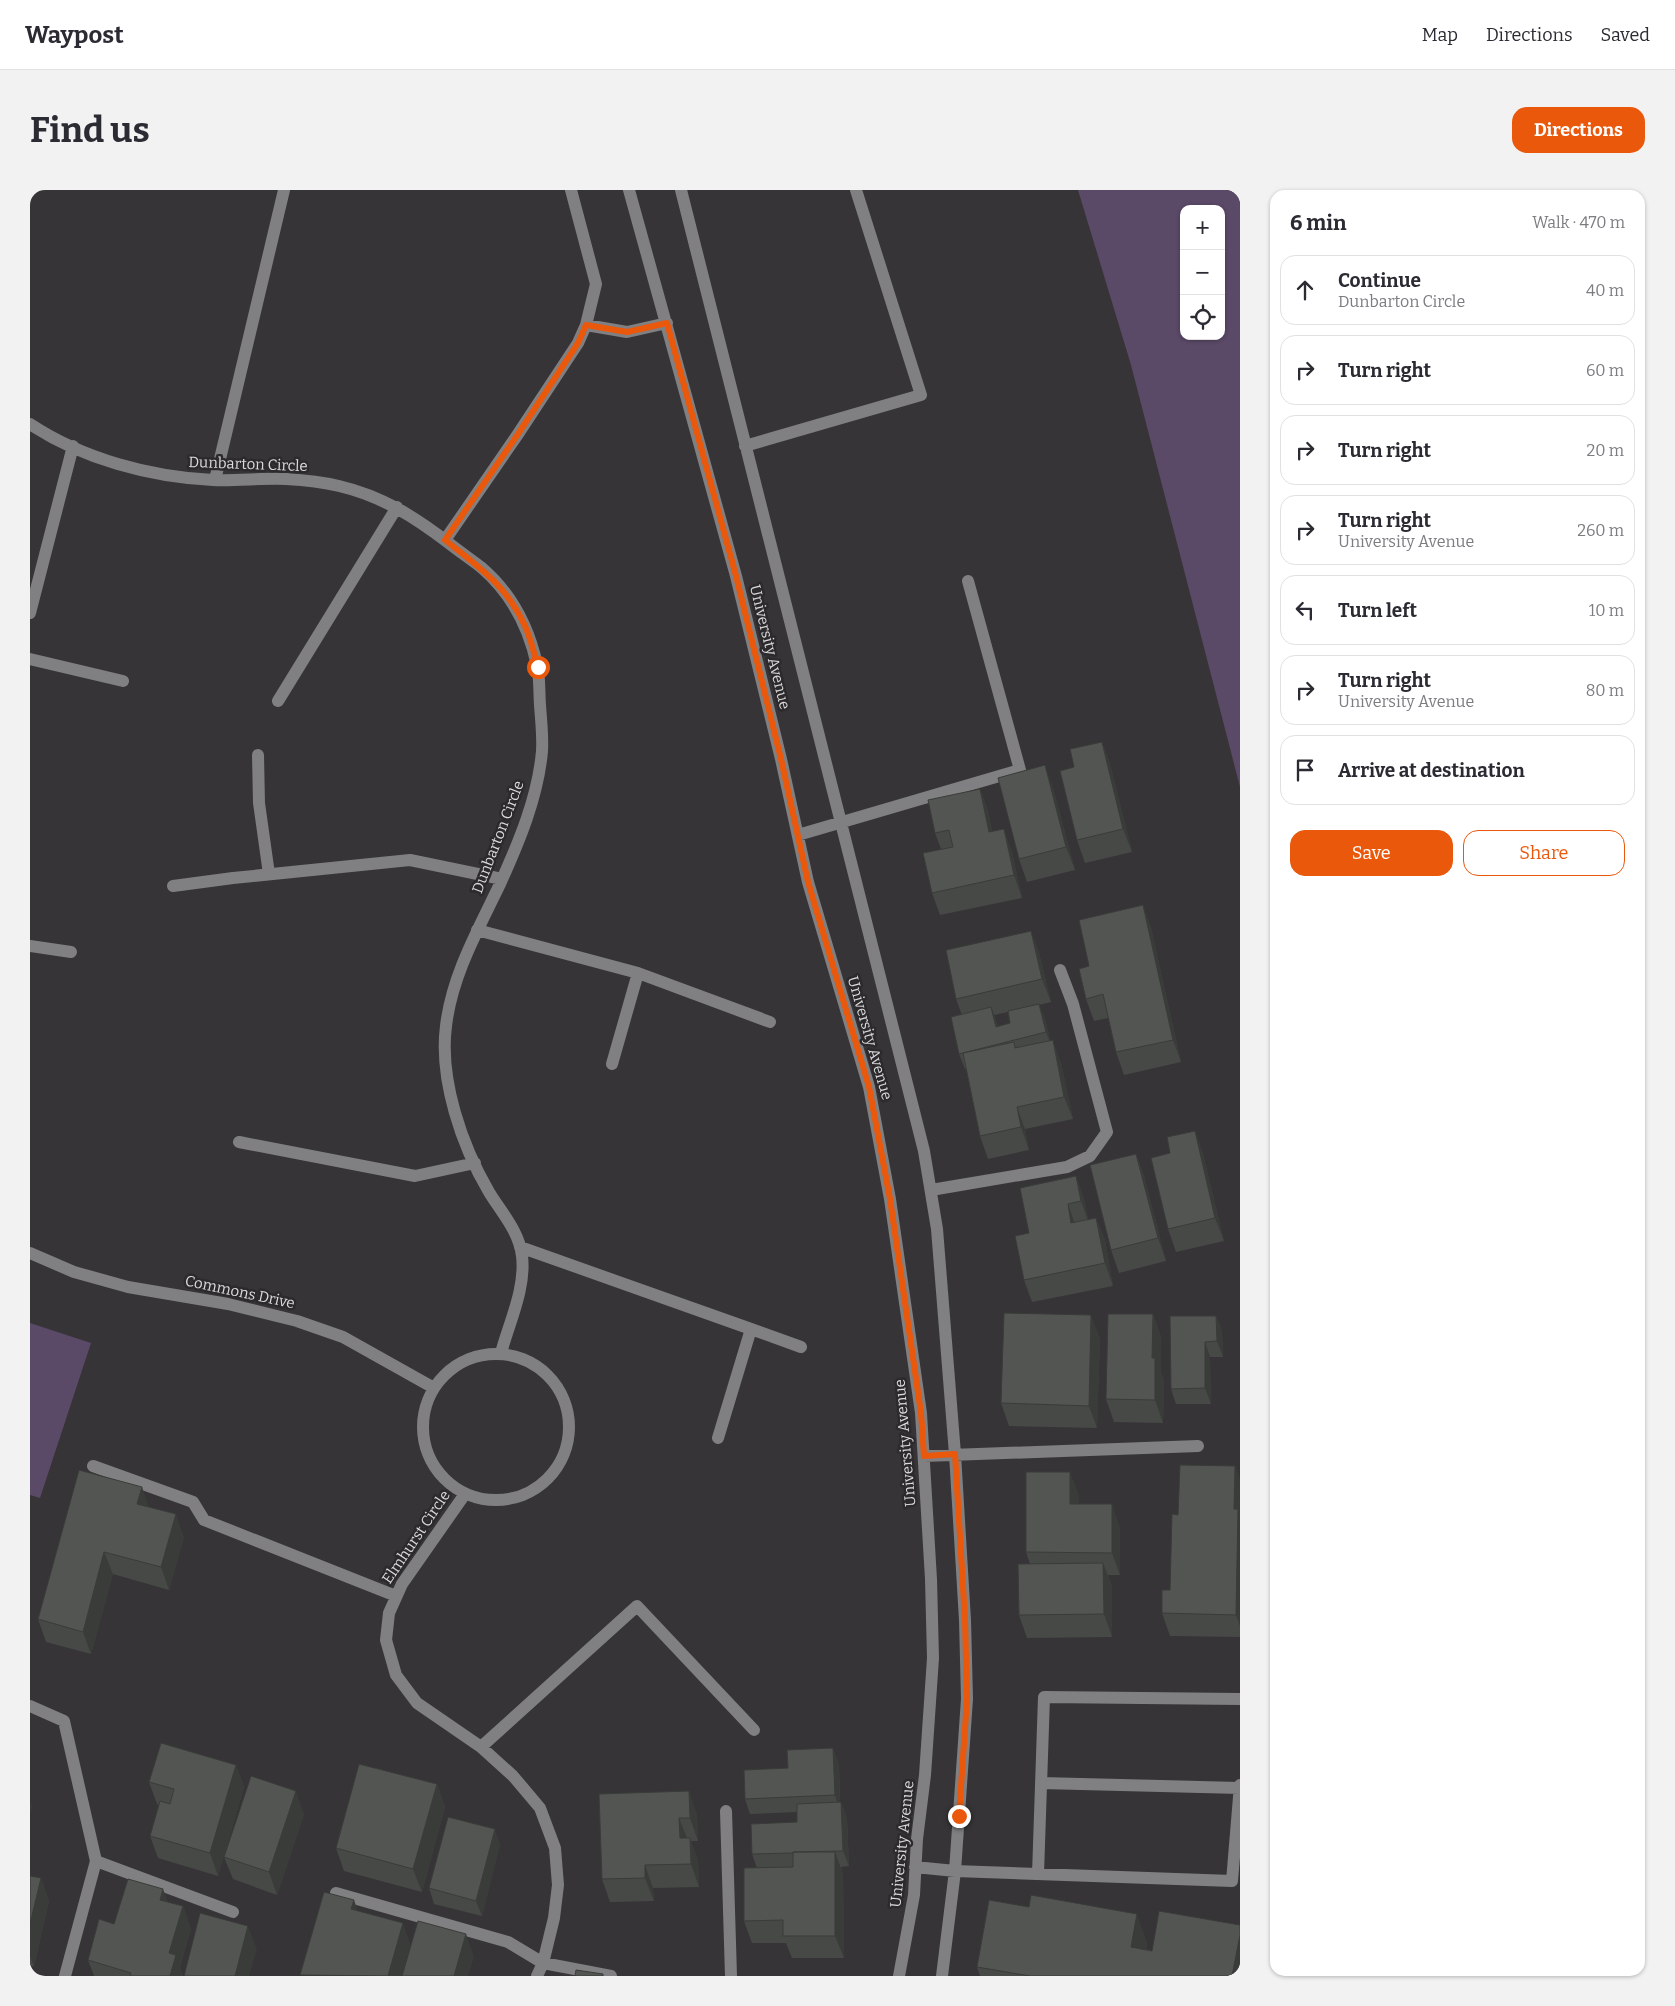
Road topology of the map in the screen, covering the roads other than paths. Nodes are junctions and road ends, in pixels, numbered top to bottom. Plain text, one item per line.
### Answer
1 (284, 190) edge
2 (571, 190) edge
3 (629, 190) edge
4 (681, 190) edge
5 (856, 190) edge
6 (667, 323) junction
7 (586, 325) junction
8 (30, 424) edge
9 (73, 446) junction
10 (745, 446) junction
11 (215, 480) junction
12 (397, 508) junction
13 (445, 540) junction
14 (968, 581) dead end
15 (30, 613) edge
16 (30, 659) edge
17 (124, 681) dead end
18 (278, 702) dead end
19 (258, 755) dead end
20 (842, 823) junction
21 (798, 835) junction
22 (269, 874) junction
23 (502, 879) junction
24 (173, 886) dead end
25 (477, 930) junction
26 (30, 946) edge
27 (71, 952) dead end
28 (1060, 970) dead end
29 (638, 973) junction
30 (770, 1022) dead end
31 (612, 1064) dead end
32 (239, 1142) dead end
33 (475, 1163) junction
34 (931, 1190) junction
35 (520, 1247) junction
36 (30, 1253) edge
37 (751, 1329) junction
38 (801, 1347) dead end
39 (501, 1353) junction
40 (434, 1388) junction
41 (718, 1438) dead end
42 (1198, 1446) dead end
43 (955, 1454) junction
44 (924, 1456) junction
45 (94, 1466) dead end
46 (465, 1494) junction
47 (396, 1596) junction
48 (1240, 1699) edge
49 (30, 1706) edge
50 (754, 1730) dead end
51 (481, 1747) junction
52 (1041, 1783) junction
53 (1240, 1787) edge
54 (726, 1810) dead end
55 (96, 1862) junction
56 (916, 1867) junction
57 (955, 1871) junction
58 (1038, 1874) junction
59 (336, 1893) edge
60 (232, 1912) dead end
61 (543, 1963) junction
62 (66, 1976) edge
63 (537, 1976) edge
64 (611, 1976) edge
65 (732, 1976) edge
66 (899, 1976) edge
67 (942, 1976) edge

1 - 11 street
2 - 7 street
3 - 6 street, University Avenue
4 - 10 street, University Avenue
5 - 10 street
6 - 7 street
6 - 21 street, University Avenue
7 - 13 street
8 - 9 street, Dunbarton Circle
9 - 11 street, Dunbarton Circle
9 - 15 street
10 - 20 street, University Avenue
11 - 12 street, Dunbarton Circle
12 - 13 street, Dunbarton Circle
12 - 18 street
13 - 23 street, Dunbarton Circle
14 - 20 street
16 - 17 street
19 - 22 street
20 - 21 street
20 - 34 street, University Avenue
21 - 44 street, University Avenue
22 - 23 street
22 - 24 street
23 - 25 street, Dunbarton Circle
25 - 29 street
25 - 33 street, Dunbarton Circle
26 - 27 street
28 - 34 street
29 - 30 street
29 - 31 street
32 - 33 street
33 - 35 street, Dunbarton Circle
34 - 43 street, University Avenue
35 - 37 street
35 - 39 street, Dunbarton Circle
36 - 40 street, Commons Drive
37 - 38 street
37 - 41 street
39 - 40 street
39 - 46 street
40 - 46 street
42 - 43 street
43 - 44 street
43 - 57 street, University Avenue
44 - 56 street, University Avenue
45 - 47 street
46 - 47 street, Elmhurst Circle
47 - 51 street, Elmhurst Circle
48 - 52 street
49 - 55 street
50 - 51 street
51 - 61 street, Elmhurst Circle
52 - 53 street
52 - 58 street
53 - 58 street
54 - 65 street
55 - 60 street
55 - 62 street
56 - 57 street
56 - 66 street, University Avenue
57 - 58 street
57 - 67 street, University Avenue
59 - 61 street
61 - 63 street, Elmhurst Circle
61 - 64 street

